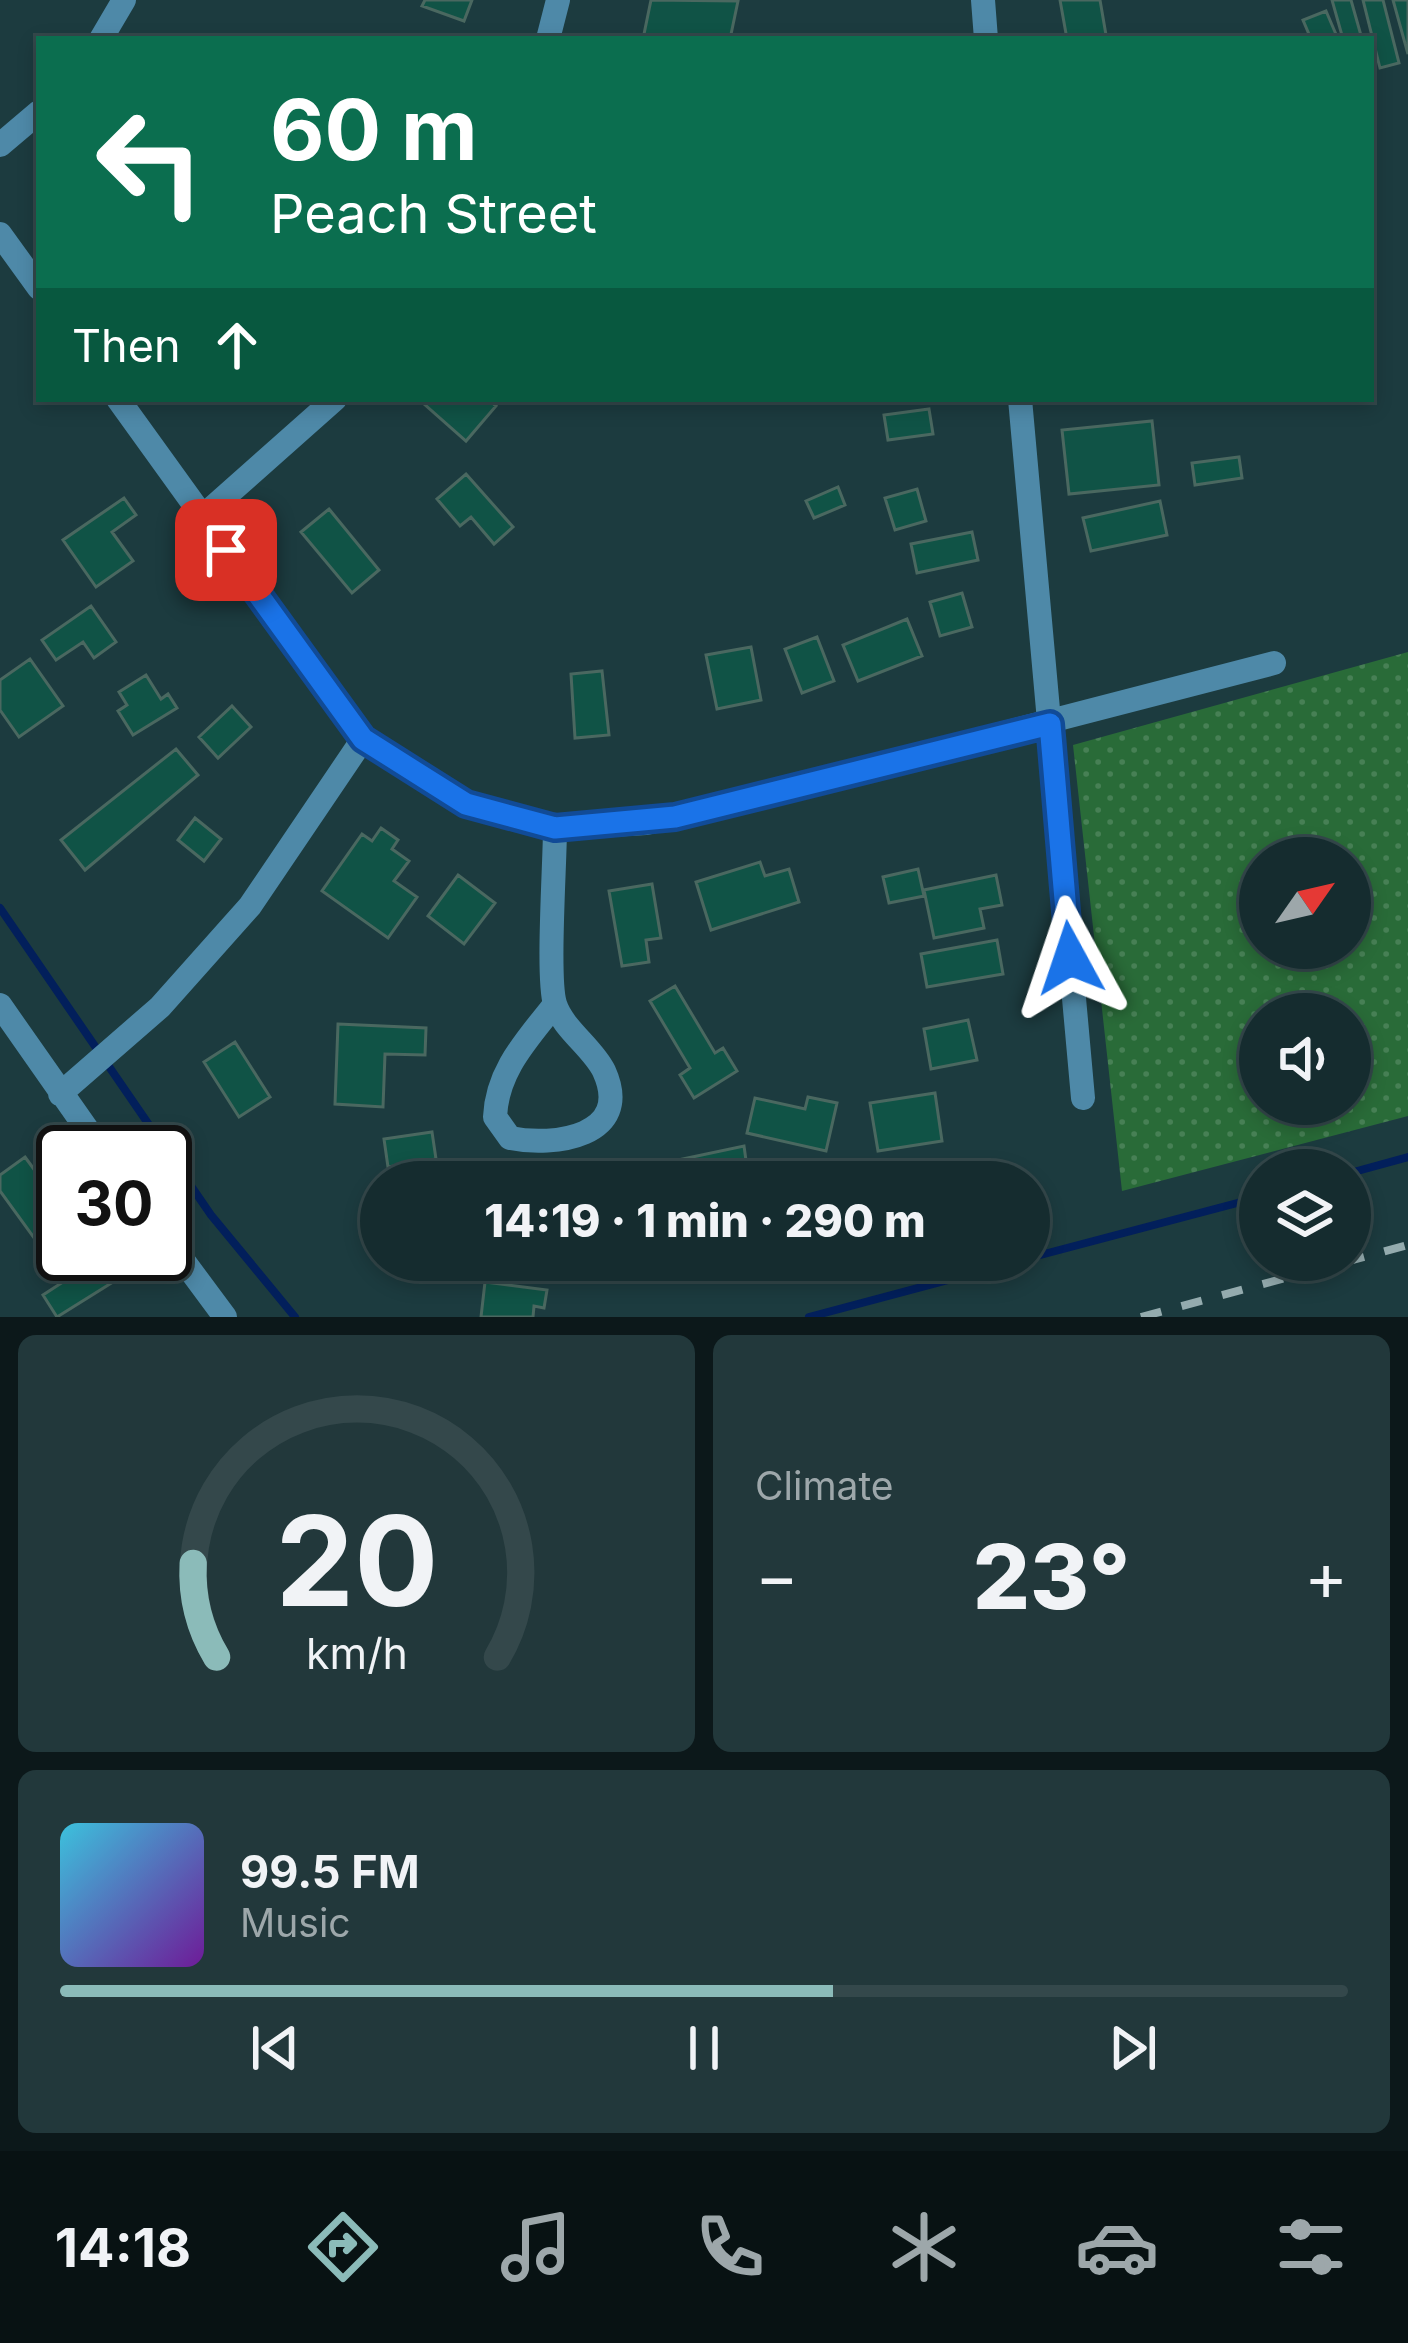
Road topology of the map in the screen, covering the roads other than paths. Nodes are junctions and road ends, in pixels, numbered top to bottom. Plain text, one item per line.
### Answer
1 (124, 0) edge
2 (558, 0) edge
3 (983, 0) edge
4 (103, 36) edge
5 (549, 36) edge
6 (986, 36) edge
7 (36, 115) edge
8 (0, 145) edge
9 (0, 234) edge
10 (36, 284) edge
11 (120, 402) edge
12 (331, 402) edge
13 (1020, 402) edge
14 (202, 517) junction
15 (1274, 663) dead end
16 (1050, 724) junction
17 (363, 739) junction
18 (555, 828) junction
19 (555, 1004) junction
20 (0, 1005) edge
21 (60, 1094) junction
22 (1083, 1098) dead end
23 (83, 1125) edge
24 (192, 1272) edge
25 (225, 1317) edge

1 - 4 street
2 - 5 street
3 - 6 street
7 - 8 street
9 - 10 street
11 - 14 street
12 - 14 street
13 - 16 street
14 - 17 street
15 - 16 street
16 - 18 street
16 - 22 street
17 - 18 street
17 - 21 street
18 - 19 street
19 - 19 street
20 - 21 street
21 - 23 street
24 - 25 street

